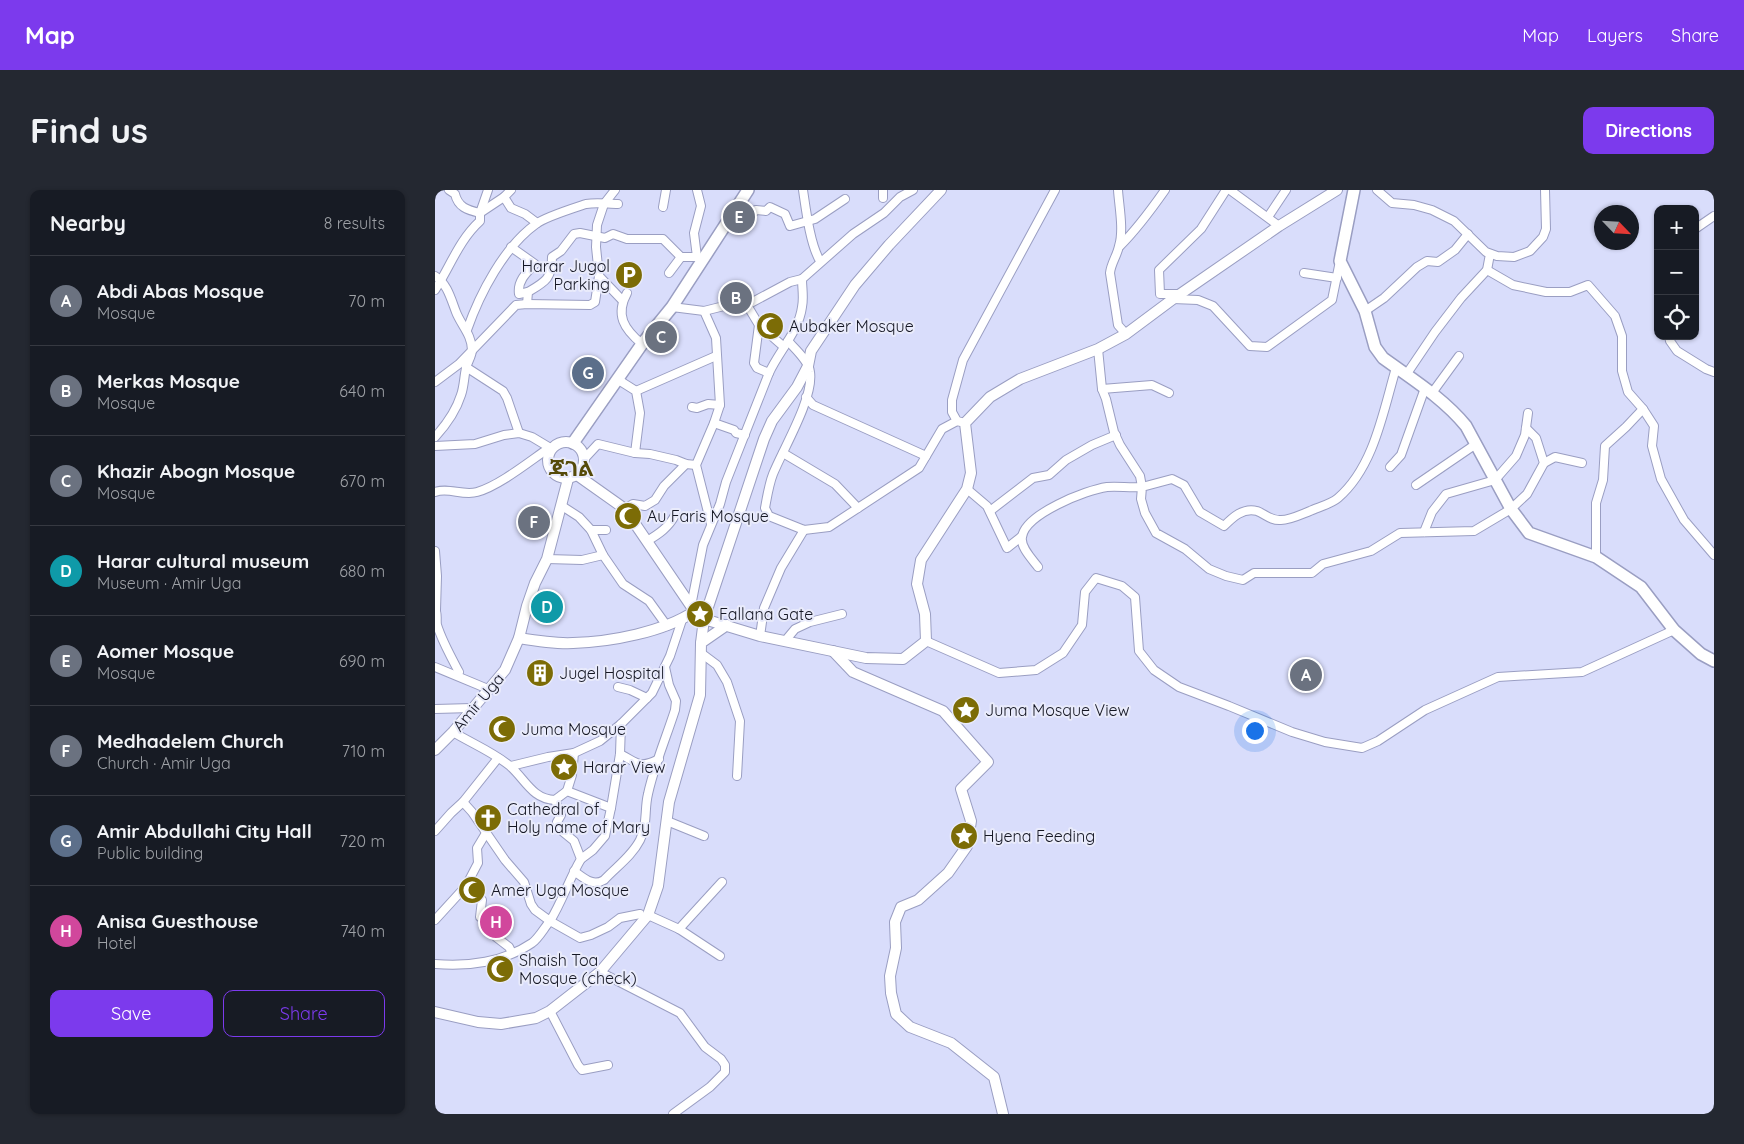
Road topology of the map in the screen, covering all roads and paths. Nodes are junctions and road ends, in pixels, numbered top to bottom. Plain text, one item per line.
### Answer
1 (488, 190) edge
2 (511, 190) edge
3 (615, 190) edge
4 (666, 190) edge
5 (697, 190) edge
6 (747, 190) edge
7 (803, 190) edge
8 (913, 190) edge
9 (941, 190) edge
10 (1055, 190) edge
11 (1118, 190) edge
12 (1165, 190) edge
13 (1225, 190) edge
14 (1230, 190) edge
15 (1286, 190) edge
16 (1337, 190) edge
17 (1354, 190) edge
18 (1377, 190) edge
19 (1545, 190) edge
20 (454, 191) edge
21 (901, 194) edge
22 (504, 197) junction
23 (845, 199) dead end
24 (603, 204) junction
25 (618, 204) dead end
26 (738, 205) junction
27 (663, 207) dead end
28 (480, 213) junction
29 (1268, 216) junction
30 (1714, 216) edge
31 (808, 221) junction
32 (537, 223) junction
33 (1279, 226) junction
34 (1699, 226) edge
35 (1468, 234) junction
36 (597, 237) junction
37 (1119, 246) junction
38 (511, 247) junction
39 (1491, 254) junction
40 (681, 257) junction
41 (820, 261) junction
42 (1340, 261) junction
43 (1487, 270) junction
44 (669, 273) dead end
45 (1304, 273) dead end
46 (599, 276) junction
47 (438, 278) edge
48 (1337, 278) junction
49 (801, 279) junction
50 (435, 290) edge
51 (528, 292) junction
52 (627, 292) dead end
53 (1183, 294) junction
54 (1173, 299) junction
55 (623, 301) junction
56 (527, 304) junction
57 (747, 305) junction
58 (672, 308) junction
59 (704, 310) junction
60 (1365, 311) junction
61 (759, 325) junction
62 (467, 330) junction
63 (1126, 334) junction
64 (1670, 340) edge
65 (642, 344) junction
66 (786, 344) junction
67 (1097, 349) junction
68 (472, 351) junction
69 (716, 356) junction
70 (1459, 356) dead end
71 (808, 366) junction
72 (466, 367) junction
73 (1396, 368) junction
74 (769, 372) junction
75 (1714, 372) edge
76 (1407, 375) junction
77 (617, 379) junction
78 (435, 382) edge
79 (1102, 389) junction
80 (636, 391) junction
81 (1428, 391) junction
82 (1169, 393) dead end
83 (806, 397) junction
84 (720, 405) junction
85 (691, 407) dead end
86 (1643, 409) junction
87 (1527, 413) dead end
88 (961, 422) junction
89 (714, 423) junction
90 (1526, 428) junction
91 (519, 433) junction
92 (745, 435) junction
93 (1116, 435) junction
94 (435, 437) edge
95 (573, 443) junction
96 (1476, 444) junction
97 (435, 446) edge
98 (551, 448) junction
99 (635, 453) junction
100 (783, 453) junction
101 (926, 456) junction
102 (585, 458) junction
103 (1544, 463) junction
104 (1582, 463) dead end
105 (685, 464) junction
106 (695, 465) junction
107 (1390, 467) dead end
108 (572, 477) junction
109 (1495, 480) junction
110 (1416, 485) dead end
111 (1142, 487) junction
112 (967, 490) junction
113 (435, 492) edge
114 (562, 506) junction
115 (858, 508) junction
116 (625, 509) junction
117 (1511, 509) junction
118 (990, 511) junction
119 (675, 515) dead end
120 (711, 524) junction
121 (591, 530) junction
122 (606, 530) dead end
123 (804, 530) junction
124 (1424, 532) junction
125 (1021, 537) junction
126 (647, 541) junction
127 (435, 551) edge
128 (603, 555) junction
129 (1714, 555) edge
130 (1596, 557) junction
131 (547, 559) junction
132 (1038, 566) dead end
133 (693, 609) junction
134 (435, 610) edge
135 (842, 614) dead end
136 (703, 618) junction
137 (682, 620) junction
138 (436, 622) edge
139 (727, 625) junction
140 (667, 626) junction
141 (1674, 630) junction
142 (760, 636) junction
143 (519, 638) junction
144 (785, 641) junction
145 (926, 641) junction
146 (701, 648) junction
147 (832, 650) junction
148 (1714, 661) edge
149 (665, 667) junction
150 (435, 668) edge
151 (459, 672) dead end
152 (618, 687) dead end
153 (488, 689) junction
154 (647, 698) junction
155 (472, 708) junction
156 (435, 709) edge
157 (621, 724) junction
158 (453, 732) junction
159 (435, 750) edge
160 (574, 753) junction
161 (620, 754) junction
162 (498, 758) junction
163 (659, 759) junction
164 (511, 766) junction
165 (737, 776) dead end
166 (567, 792) junction
167 (555, 800) junction
168 (463, 802) junction
169 (611, 808) junction
170 (667, 821) junction
171 (435, 831) edge
172 (487, 833) junction
173 (704, 836) dead end
174 (581, 859) junction
175 (574, 871) junction
176 (722, 882) dead end
177 (466, 886) junction
178 (644, 914) junction
179 (435, 920) edge
180 (549, 921) junction
181 (679, 929) junction
182 (512, 953) junction
183 (720, 956) dead end
184 (435, 964) edge
185 (600, 972) junction
186 (550, 1011) junction
187 (435, 1012) edge
188 (609, 1065) dead end
189 (673, 1114) edge
190 (1003, 1114) edge

1 - 28 street
2 - 22 street
3 - 24 street
4 - 27 street
5 - 40 street
6 - 26 main road
7 - 31 street
8 - 21 street
9 - 71 street
10 - 88 street
11 - 37 street
12 - 37 street
13 - 53 street
14 - 29 street
15 - 29 street
16 - 33 street
17 - 42 main road
18 - 35 street
19 - 39 street
20 - 28 street
21 - 41 street
22 - 28 street
22 - 32 street
23 - 31 street
24 - 25 street
24 - 32 street
24 - 36 street
26 - 31 street
26 - 58 main road
28 - 47 street
29 - 33 street
30 - 34 street
31 - 41 street
32 - 38 street
33 - 53 street
35 - 39 street
35 - 60 street
36 - 40 street
36 - 46 street
36 - 51 street
37 - 63 street
38 - 51 street
38 - 62 street
39 - 43 street
40 - 44 street
41 - 49 street
42 - 48 street
42 - 60 main road
43 - 76 street
43 - 86 street
45 - 48 street
46 - 55 street
46 - 56 street
47 - 50 street
47 - 62 street
48 - 54 street
49 - 57 street
49 - 66 street
51 - 56 street
52 - 55 street
53 - 54 street
54 - 63 street
55 - 65 street
56 - 68 street
57 - 59 street
57 - 61 street
58 - 59 street
58 - 65 main road
59 - 69 street
60 - 73 main road
61 - 66 street
61 - 74 street
62 - 68 street
63 - 67 street
64 - 75 street
65 - 77 main road
66 - 71 street
66 - 74 street
67 - 79 street
67 - 88 street
68 - 72 street
68 - 78 street
69 - 80 street
69 - 84 street
70 - 81 street
71 - 83 street
71 - 136 street
72 - 91 street
72 - 94 street
73 - 76 main road
73 - 111 street
74 - 92 street
76 - 81 main road
77 - 80 street
77 - 95 main road
79 - 82 street
79 - 93 street
80 - 99 street
81 - 96 main road
81 - 107 street
83 - 100 street
83 - 101 street
84 - 85 street
84 - 89 street
86 - 129 street
86 - 130 street
87 - 90 street
88 - 101 street
88 - 112 street
89 - 92 street
89 - 106 street
90 - 103 street
90 - 109 street
91 - 97 street
91 - 98 street
92 - 120 street
93 - 111 street
93 - 118 street
95 - 98 street
95 - 102 street
96 - 109 main road
96 - 110 street
98 - 108 street
98 - 113 street
99 - 102 street
99 - 105 street
100 - 115 street
100 - 123 street
101 - 115 street
102 - 108 street
103 - 104 street
103 - 117 street
105 - 106 street
105 - 116 street
106 - 120 street
108 - 114 street, Amir Uga
108 - 116 street
109 - 117 main road
109 - 124 street
111 - 124 street
111 - 125 street
112 - 118 street
112 - 145 street
114 - 121 street
114 - 131 street, Amir Uga
115 - 123 street
116 - 126 street
117 - 124 street
117 - 130 main road
118 - 125 street
119 - 126 street
120 - 133 street
121 - 122 street
121 - 128 street
123 - 142 street
125 - 132 street
126 - 133 street
127 - 134 street
128 - 131 street
128 - 140 street
130 - 141 main road
131 - 143 street, Amir Uga
133 - 136 street
133 - 137 street
134 - 138 street
135 - 144 street
136 - 139 street
136 - 146 street
137 - 140 street
137 - 149 street
138 - 151 street
139 - 142 street
139 - 146 street
140 - 143 street
141 - 145 street
141 - 148 main road
142 - 144 street
143 - 153 street, Amir Uga
144 - 147 street
145 - 147 street
146 - 165 street
146 - 170 street
147 - 190 street
149 - 154 street
149 - 163 street
150 - 153 street
152 - 154 street
153 - 155 street, Amir Uga
154 - 157 street
155 - 156 street
155 - 158 street, Amir Uga
157 - 160 street
157 - 161 street
158 - 159 street, Amir Uga
158 - 162 street
160 - 164 street
160 - 166 street
161 - 163 street
161 - 169 street
162 - 164 street
162 - 168 street
163 - 175 street
164 - 167 street
166 - 167 street
166 - 169 street
167 - 174 street
168 - 171 street
168 - 172 street
169 - 174 street
170 - 173 street
170 - 178 street
172 - 177 street
172 - 180 street
174 - 175 street
175 - 180 street
176 - 181 street
177 - 179 street
177 - 182 street
178 - 180 street
178 - 181 street
178 - 185 street
180 - 182 street
181 - 183 street
182 - 184 street
185 - 186 street
185 - 189 street
186 - 187 street
186 - 188 street

